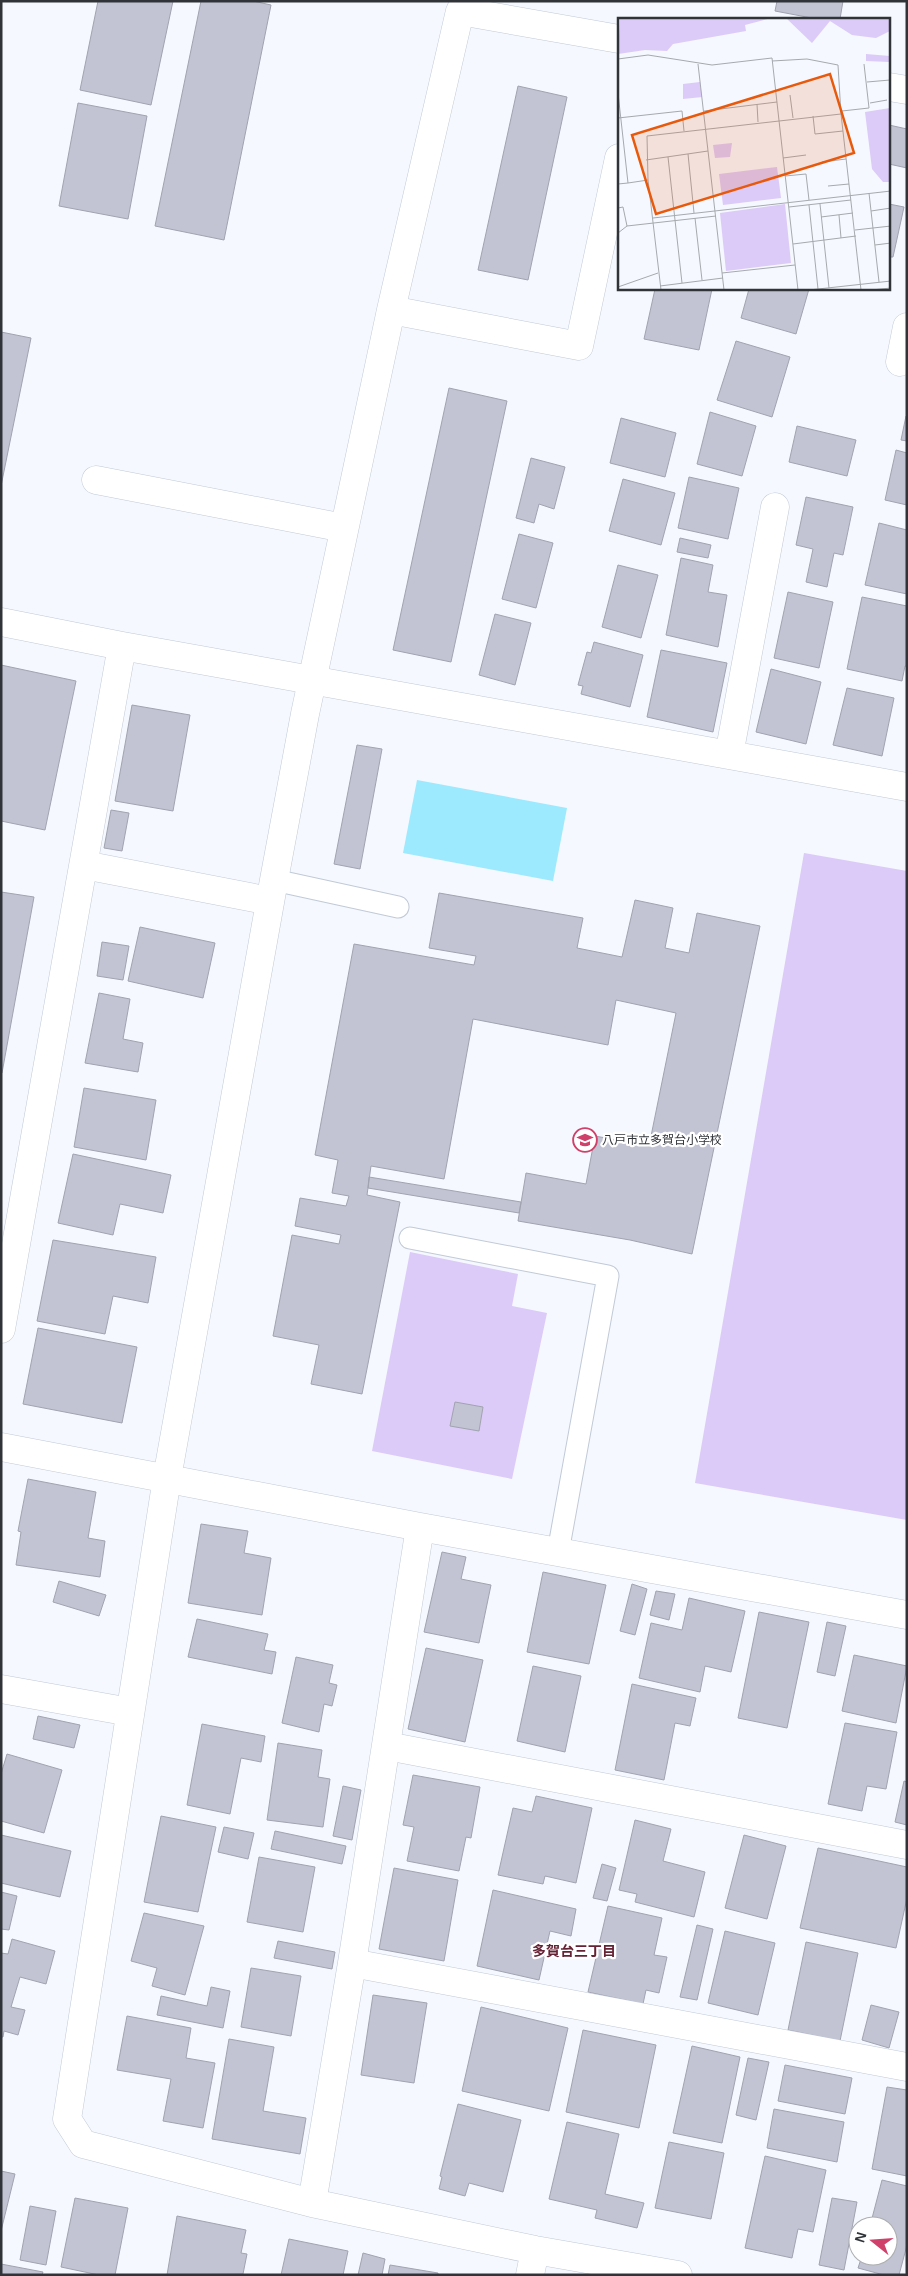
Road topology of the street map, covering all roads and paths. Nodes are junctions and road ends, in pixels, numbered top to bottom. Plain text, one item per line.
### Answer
1 (455, 6) edge
2 (618, 39) edge
3 (890, 87) edge
4 (907, 90) edge
5 (618, 163) edge
6 (391, 310) junction
7 (907, 327) edge
8 (900, 362) dead end
9 (96, 480) dead end
10 (775, 507) dead end
11 (344, 528) junction
12 (1, 622) edge
13 (122, 646) junction
14 (312, 680) junction
15 (729, 754) junction
16 (907, 787) edge
17 (84, 865) junction
18 (272, 891) junction
19 (398, 907) dead end
20 (410, 1238) dead end
21 (1, 1329) edge
22 (1, 1447) edge
23 (166, 1478) junction
24 (420, 1527) junction
25 (558, 1552) junction
26 (907, 1615) edge
27 (1, 1689) edge
28 (130, 1712) junction
29 (387, 1746) junction
30 (907, 1845) edge
31 (352, 1963) junction
32 (907, 2067) edge
33 (312, 2203) junction
34 (532, 2262) edge
35 (678, 2275) edge

1 - 2 street
1 - 6 street
3 - 4 street
5 - 6 street
6 - 11 street
7 - 8 street
9 - 11 street
10 - 15 street
11 - 14 street
12 - 13 street
13 - 14 street
13 - 17 street
14 - 15 street
14 - 18 street
15 - 16 street
17 - 18 street
17 - 21 street
18 - 19 lane
18 - 23 street
20 - 25 lane
22 - 23 street
23 - 24 street
23 - 28 street
24 - 25 street
24 - 29 street
25 - 26 street
27 - 28 street
28 - 33 street
29 - 30 street
29 - 31 street
31 - 32 street
31 - 33 street
33 - 34 street
34 - 35 street

